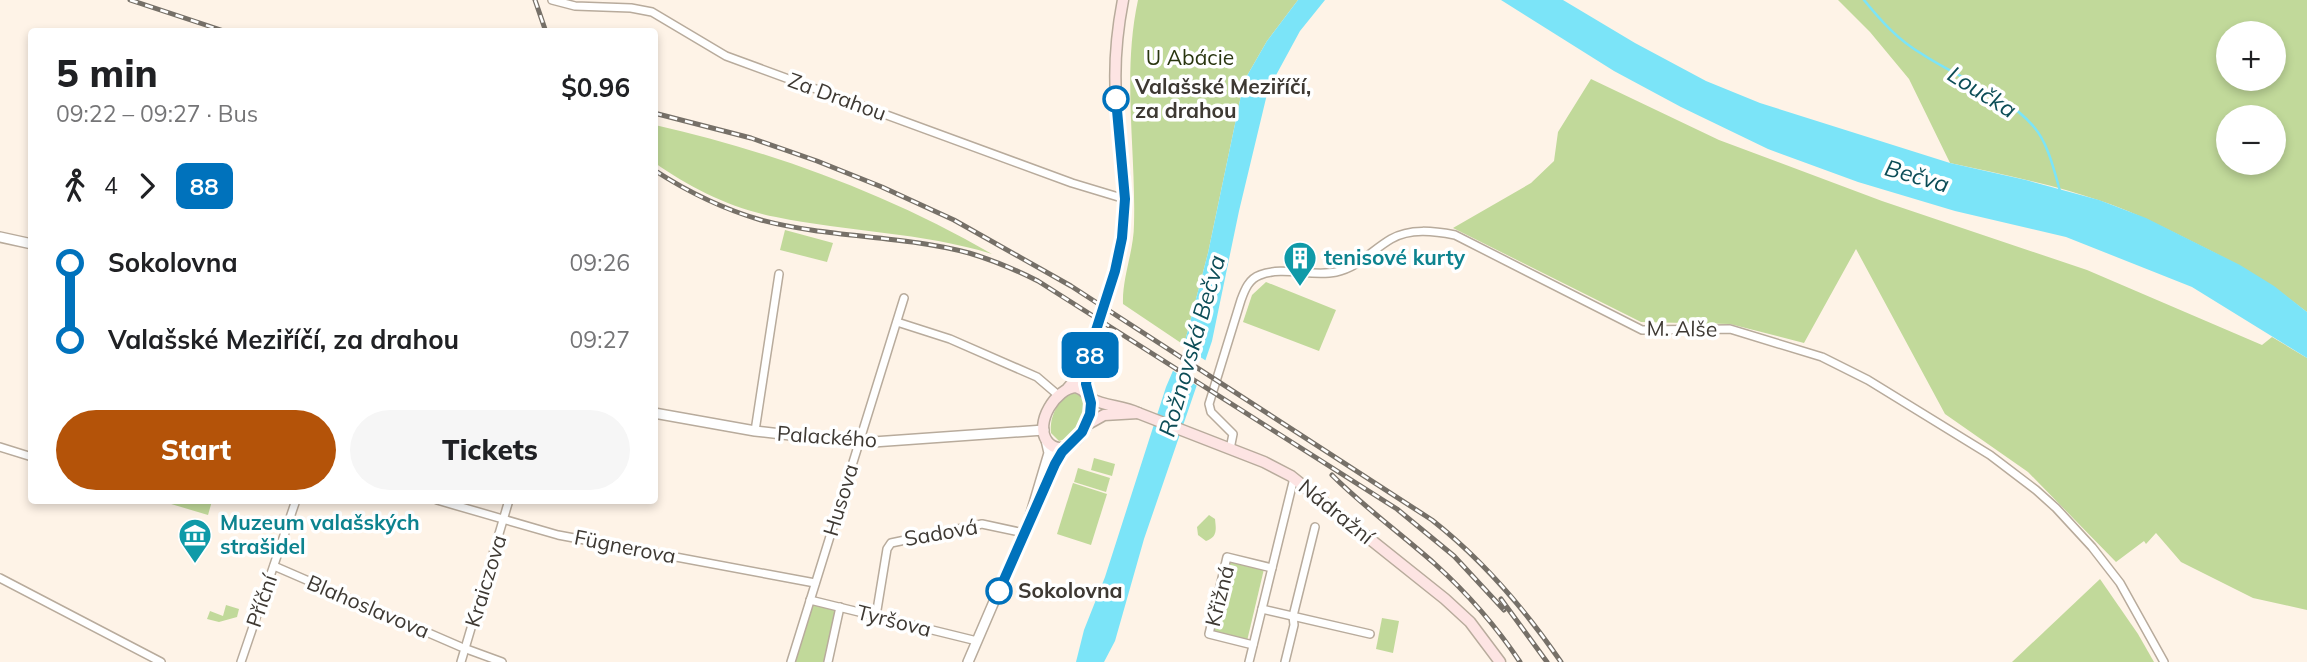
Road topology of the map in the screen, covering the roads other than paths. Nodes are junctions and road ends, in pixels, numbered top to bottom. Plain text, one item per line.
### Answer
1 (552, 0) edge
2 (1123, 0) edge
3 (1125, 199) junction
4 (0, 237) edge
5 (28, 243) edge
6 (779, 274) dead end
7 (904, 298) dead end
8 (897, 322) junction
9 (1091, 346) junction
10 (1068, 388) junction
11 (1058, 395) junction
12 (1089, 396) junction
13 (658, 414) edge
14 (1141, 414) junction
15 (1085, 427) junction
16 (755, 431) junction
17 (1045, 435) junction
18 (859, 443) junction
19 (1069, 446) junction
20 (0, 447) edge
21 (1230, 449) junction
22 (28, 456) edge
23 (1294, 478) junction
24 (295, 504) edge
25 (450, 504) edge
26 (508, 504) edge
27 (1029, 520) junction
28 (504, 521) junction
29 (1315, 527) dead end
30 (1024, 533) junction
31 (274, 566) junction
32 (1272, 568) junction
33 (0, 578) edge
34 (815, 583) junction
35 (810, 600) junction
36 (840, 607) junction
37 (1262, 609) junction
38 (876, 616) junction
39 (1293, 616) junction
40 (1370, 634) dead end
41 (977, 641) junction
42 (1253, 645) junction
43 (465, 649) junction
44 (162, 662) edge
45 (241, 662) edge
46 (461, 662) edge
47 (502, 662) edge
48 (791, 662) edge
49 (828, 662) edge
50 (968, 662) edge
51 (1249, 662) edge
52 (1285, 662) edge
53 (1500, 662) edge
54 (2164, 662) edge

1 - 3 street, Za Drahou
2 - 3 main road
3 - 9 main road
4 - 5 street
6 - 16 street
7 - 8 street, Husova
8 - 11 street
8 - 18 street, Husova
9 - 10 main road
9 - 12 main road
10 - 11 main road
10 - 12 main road
11 - 17 main road
12 - 14 main road, Nádražní
12 - 15 main road
13 - 16 street, Palackého
14 - 15 main road, Nádražní
14 - 21 main road, Nádražní
15 - 19 main road
16 - 18 street, Palackého
17 - 18 street, Palackého
17 - 19 main road
17 - 27 street
18 - 34 street, Husova
19 - 27 street
20 - 22 street
21 - 23 main road, Nádražní
21 - 54 street, M. Alše
23 - 32 street, Křižná
23 - 53 main road, Nádražní
24 - 31 street, Příční
25 - 28 street, Fügnerova
26 - 28 street, Kraiczova
27 - 30 street
28 - 34 street, Fügnerova
28 - 43 street, Kraiczova
29 - 39 street
30 - 38 street, Sadová
30 - 41 street
31 - 43 street, Blahoslavova
31 - 45 street, Příční
32 - 37 street, Křižná
32 - 42 street, Křižná
33 - 44 street
34 - 35 street, Husova
35 - 36 street, Tyršova
35 - 48 street, Husova
36 - 38 street, Tyršova
36 - 49 street
37 - 39 street
37 - 42 street, Křižná
38 - 41 street, Tyršova
39 - 40 street
39 - 52 street
41 - 50 street
42 - 51 street, Křižná
43 - 46 street, Kraiczova
43 - 47 street, Blahoslavova

